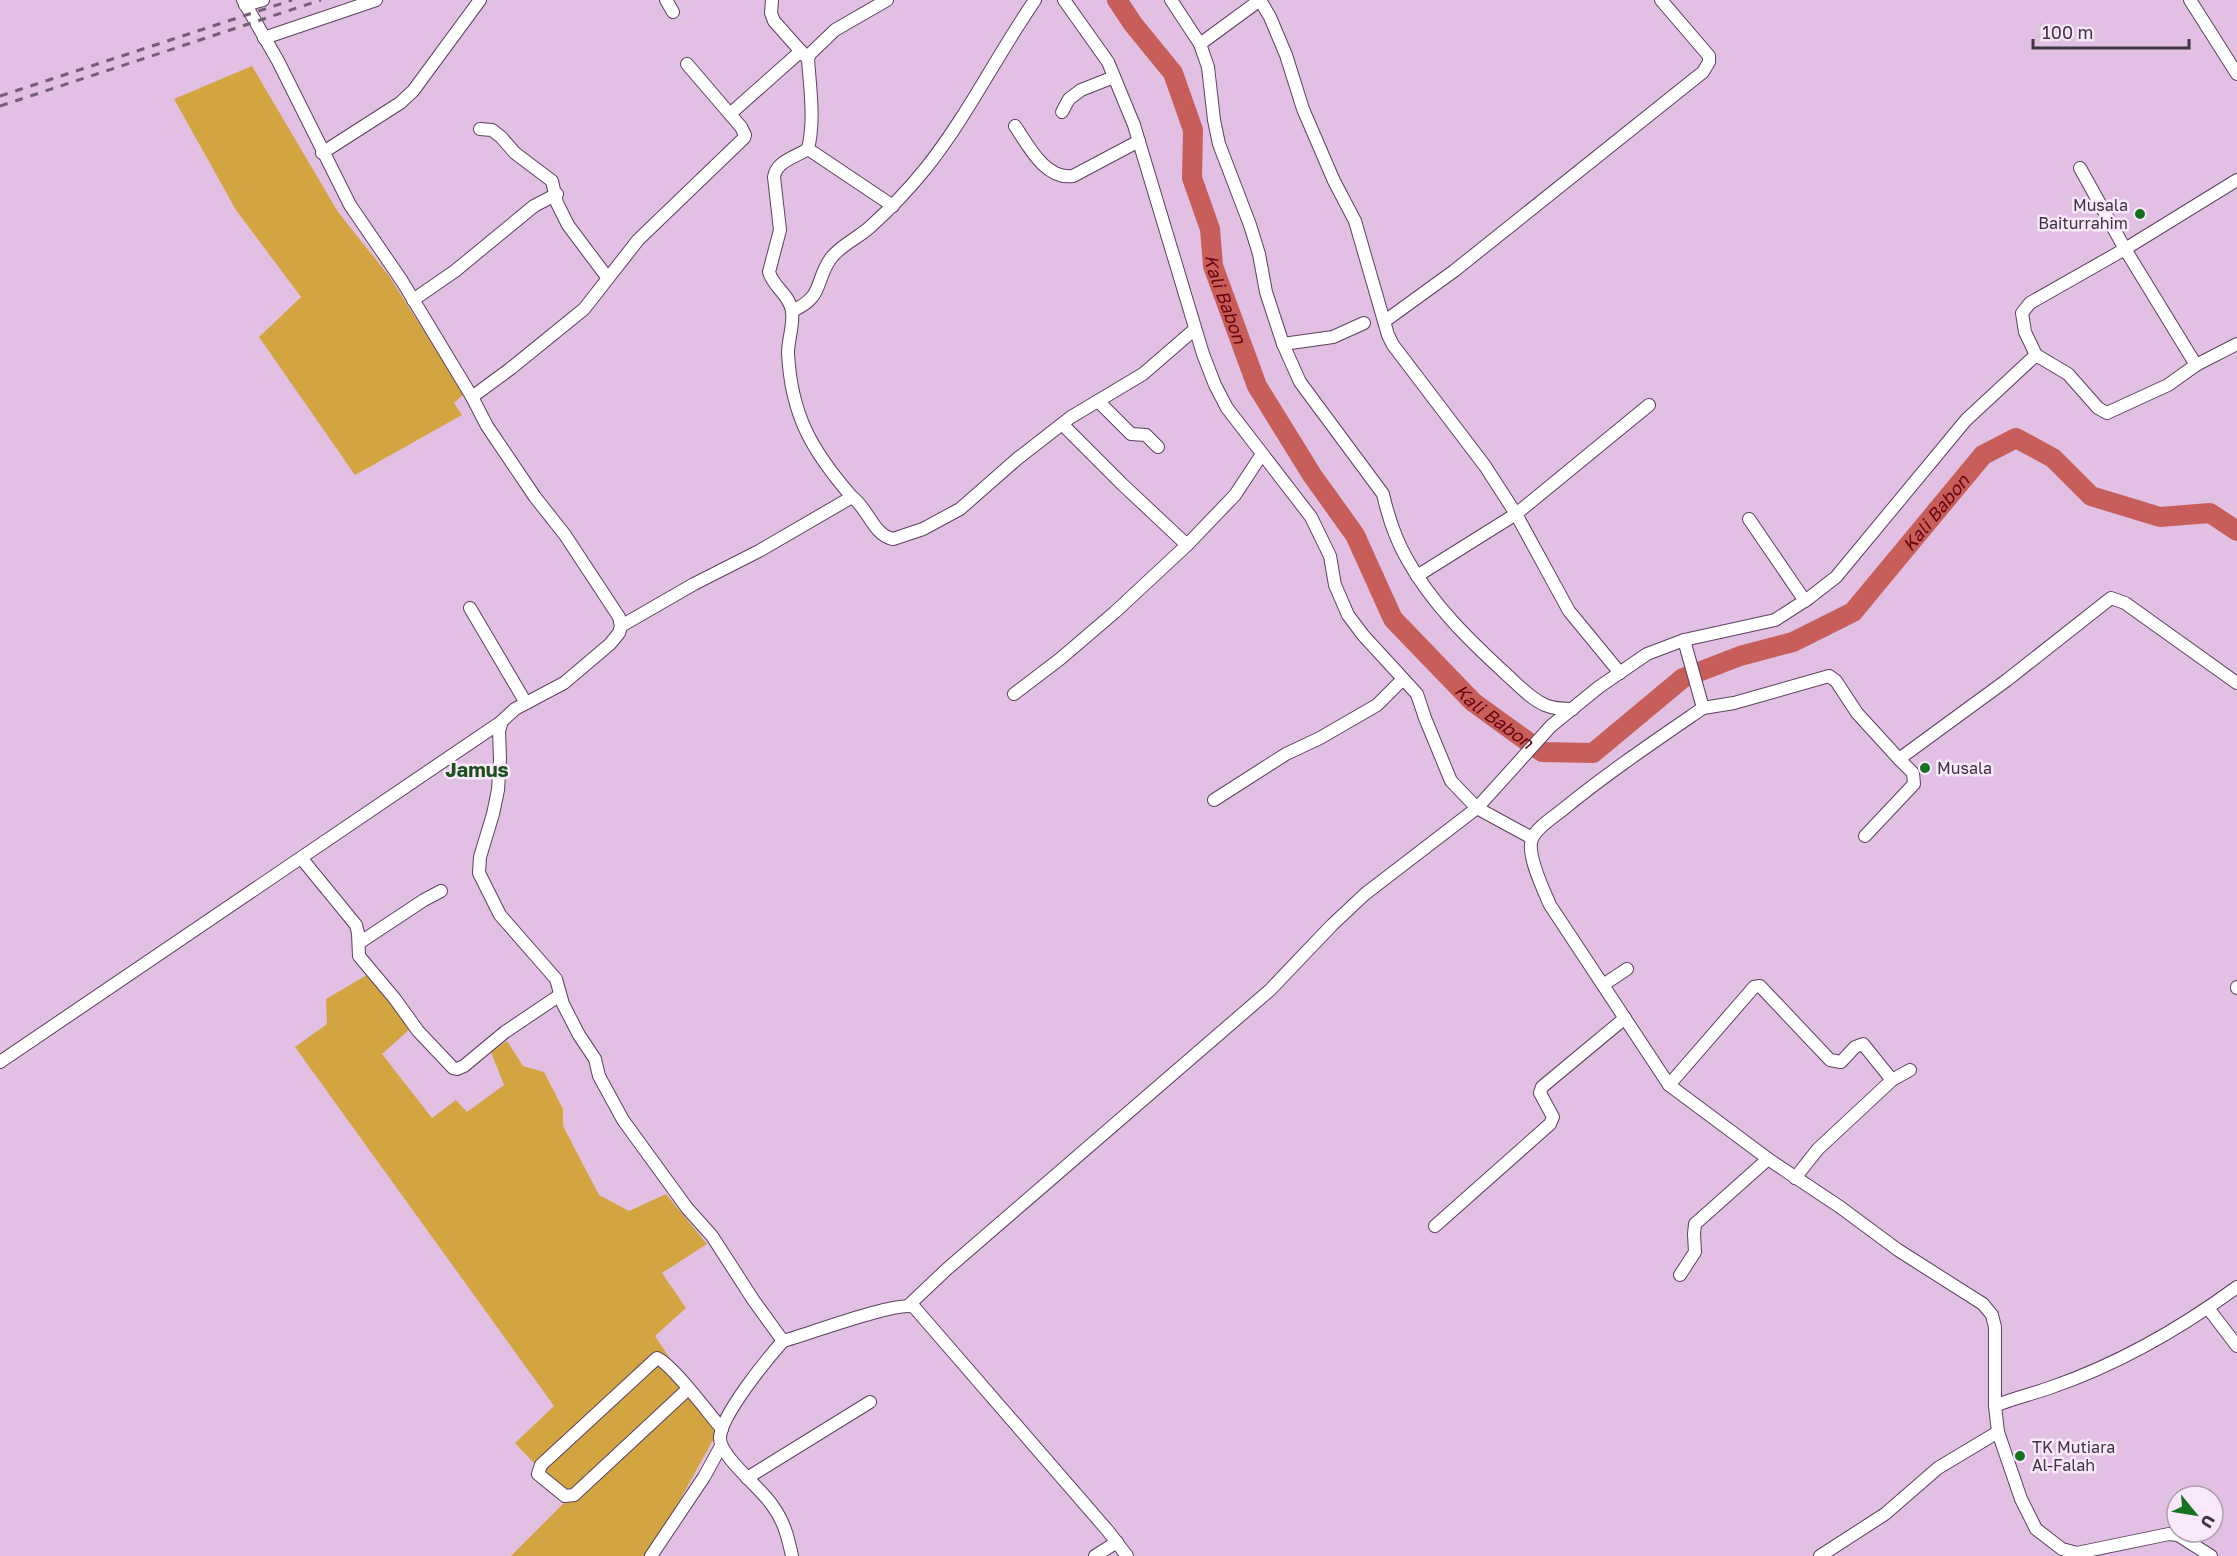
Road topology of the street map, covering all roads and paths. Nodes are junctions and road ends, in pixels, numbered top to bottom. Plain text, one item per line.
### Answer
1 (263, 0) edge
2 (376, 0) edge
3 (480, 0) edge
4 (666, 0) edge
5 (772, 0) edge
6 (887, 0) edge
7 (1035, 0) edge
8 (1064, 0) edge
9 (1171, 0) edge
10 (1661, 0) edge
11 (2190, 0) edge
12 (244, 2) edge
13 (673, 12) dead end
14 (264, 38) junction
15 (1200, 44) junction
16 (804, 55) junction
17 (687, 64) dead end
18 (2237, 74) edge
19 (1114, 77) junction
20 (1062, 112) dead end
21 (730, 114) junction
22 (1015, 126) dead end
23 (480, 129) dead end
24 (1139, 141) junction
25 (808, 149) junction
26 (322, 153) junction
27 (2080, 168) dead end
28 (2237, 180) edge
29 (557, 194) junction
30 (893, 206) junction
31 (2125, 249) junction
32 (607, 277) junction
33 (413, 300) junction
34 (792, 311) junction
35 (1385, 321) junction
36 (1364, 323) dead end
37 (1195, 329) junction
38 (1283, 344) junction
39 (2237, 344) edge
40 (2036, 355) junction
41 (2196, 365) junction
42 (472, 397) junction
43 (1098, 401) junction
44 (1649, 405) dead end
45 (1062, 424) junction
46 (1158, 447) dead end
47 (1262, 454) junction
48 (852, 497) junction
49 (1516, 513) junction
50 (1749, 519) dead end
51 (1187, 545) junction
52 (1417, 576) junction
53 (1805, 601) junction
54 (470, 608) dead end
55 (621, 626) junction
56 (1685, 645) junction
57 (1620, 673) junction
58 (1403, 679) junction
59 (2237, 683) edge
60 (1014, 694) dead end
61 (526, 703) junction
62 (1702, 705) junction
63 (1573, 709) junction
64 (502, 721) junction
65 (1899, 759) junction
66 (1214, 800) dead end
67 (1477, 808) junction
68 (1865, 836) dead end
69 (1532, 838) junction
70 (302, 859) junction
71 (441, 891) dead end
72 (359, 943) junction
73 (1627, 969) dead end
74 (1603, 985) junction
75 (560, 995) junction
76 (1625, 1018) junction
77 (0, 1062) edge
78 (1910, 1070) dead end
79 (1892, 1080) junction
80 (1669, 1085) junction
81 (1768, 1159) junction
82 (1795, 1178) junction
83 (1435, 1226) dead end
84 (1680, 1275) dead end
85 (2237, 1287) edge
86 (909, 1305) junction
87 (2208, 1308) junction
88 (783, 1341) junction
89 (2237, 1346) edge
90 (688, 1389) junction
91 (870, 1402) dead end
92 (1995, 1406) junction
93 (722, 1429) junction
94 (1998, 1432) junction
95 (721, 1446) junction
96 (747, 1478) junction
97 (1116, 1542) junction
98 (651, 1556) edge
99 (792, 1556) edge
100 (1095, 1556) edge
101 (1127, 1556) edge
102 (1820, 1556) edge
103 (2211, 1556) edge

1 - 12 street
2 - 14 street
3 - 26 street
4 - 13 street
5 - 16 street
6 - 16 street
7 - 30 street
8 - 19 street
9 - 15 street
10 - 35 street
11 - 18 street
12 - 14 street
14 - 26 street
15 - 35 street
15 - 38 street
16 - 21 street
16 - 25 street
17 - 21 street
19 - 20 street
19 - 24 street
21 - 32 street
22 - 24 street
23 - 29 street
24 - 37 street
25 - 30 street
25 - 34 street
26 - 33 street
27 - 31 street
28 - 31 street
29 - 32 street
29 - 33 street
30 - 34 street
31 - 40 street
31 - 41 street
32 - 42 street
33 - 42 street
34 - 48 street
35 - 49 street
36 - 38 street
37 - 43 street
37 - 47 street
38 - 52 street
39 - 41 street
40 - 41 street
40 - 53 street
42 - 55 street
43 - 45 street
43 - 46 street
44 - 49 street
45 - 48 street
45 - 51 street
47 - 51 street
47 - 58 street
48 - 55 street
49 - 52 street
49 - 57 street
50 - 53 street
51 - 60 street
52 - 63 street
53 - 56 street
54 - 61 street
55 - 61 street
56 - 57 street
56 - 62 street
57 - 63 street
58 - 66 street
58 - 67 street
59 - 65 street
61 - 64 street
62 - 65 street
62 - 69 street
63 - 67 street
64 - 70 street
64 - 75 street
65 - 68 street
67 - 69 street
67 - 86 street
69 - 74 street
70 - 72 street
70 - 77 street
71 - 72 street
72 - 75 street
73 - 74 street
74 - 76 street
75 - 88 street
76 - 80 street
76 - 83 street
78 - 79 street
79 - 80 street
79 - 82 street
80 - 81 street
81 - 82 street
81 - 84 street
82 - 92 street
85 - 87 street
86 - 88 street
86 - 97 street
87 - 89 street
87 - 92 street
88 - 93 street
90 - 90 street
90 - 93 street
91 - 96 street
92 - 94 street
93 - 95 street
94 - 102 street
94 - 103 street
95 - 96 street
95 - 98 street
96 - 99 street
97 - 100 street
97 - 101 street

